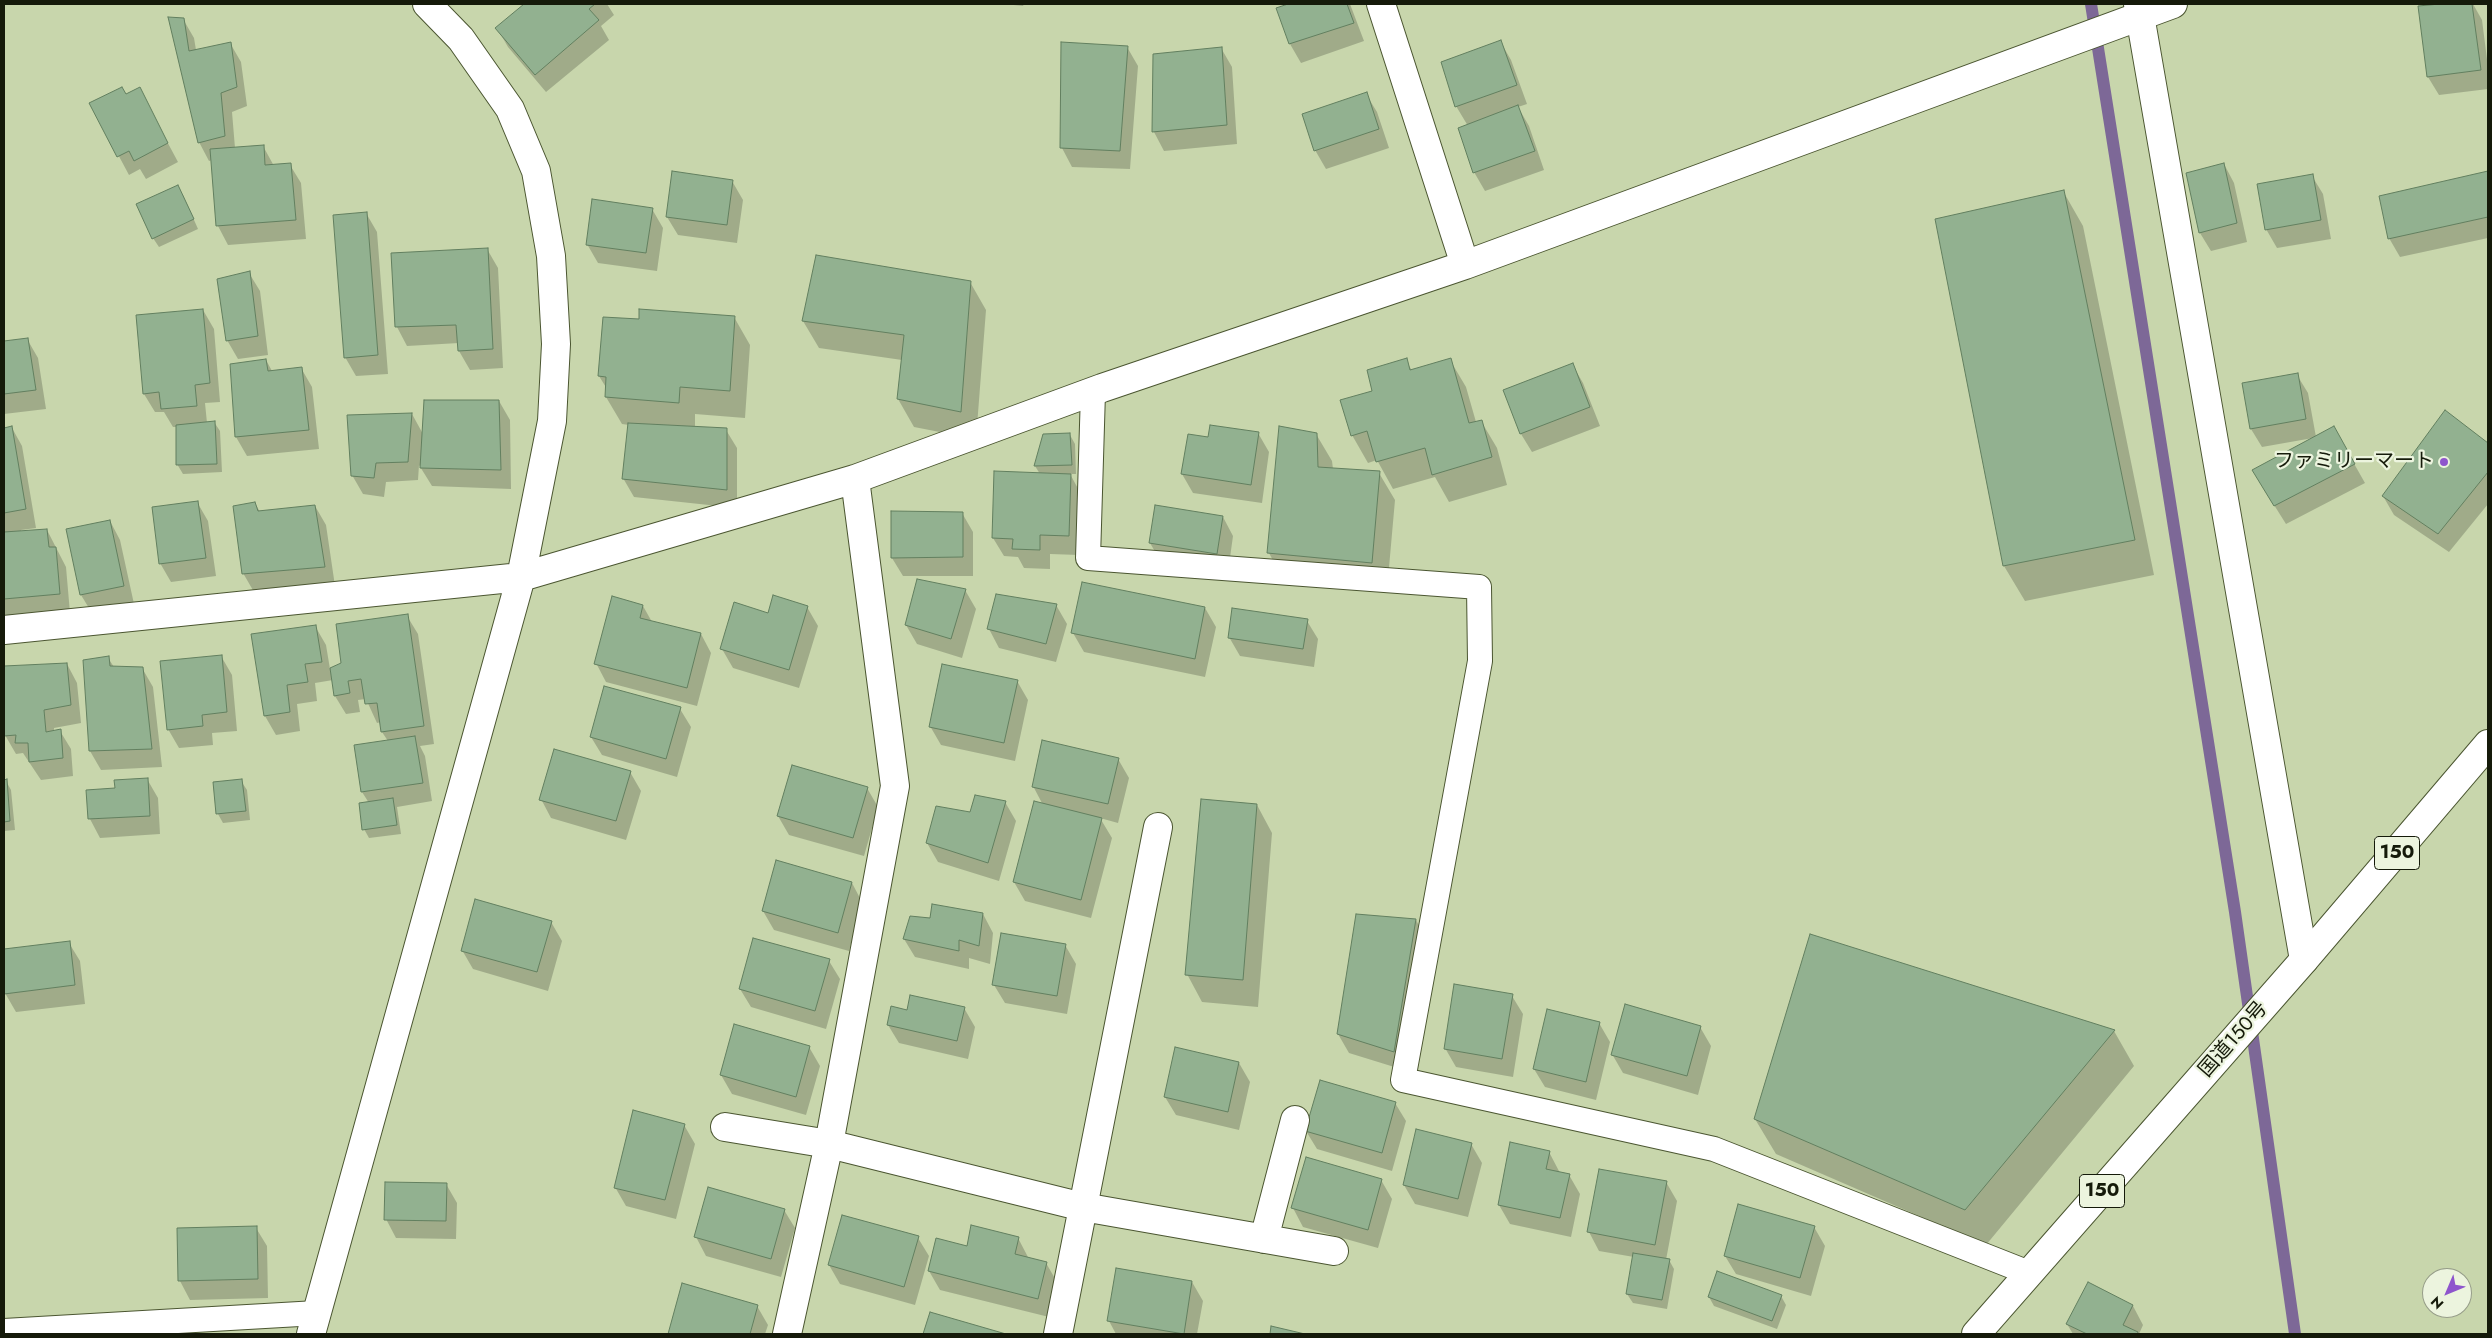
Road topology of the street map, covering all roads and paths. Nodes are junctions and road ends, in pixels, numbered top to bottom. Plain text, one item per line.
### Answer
1 (427, 4) edge
2 (1381, 4) edge
3 (2173, 4) edge
4 (2139, 9) edge
5 (1465, 264) junction
6 (1093, 392) junction
7 (856, 479) junction
8 (521, 576) junction
9 (4, 630) edge
10 (2488, 744) edge
11 (1158, 827) dead end
12 (2304, 960) junction
13 (1295, 1120) dead end
14 (725, 1127) dead end
15 (829, 1144) junction
16 (1083, 1208) junction
17 (1264, 1239) junction
18 (1334, 1250) dead end
19 (2029, 1273) junction
20 (314, 1324) edge
21 (4, 1331) edge
22 (787, 1334) edge
23 (1058, 1334) edge
24 (1976, 1334) edge

1 - 8 main road
2 - 5 main road
3 - 4 main road
4 - 5 main road
4 - 12 main road
5 - 6 main road
6 - 7 main road
6 - 19 lane
7 - 8 main road
7 - 15 main road
8 - 9 main road
8 - 20 main road
10 - 12 main road, 国道150号 / 150
11 - 16 main road
12 - 19 main road, 国道150号 / 150
13 - 17 main road
14 - 15 main road
15 - 16 main road
15 - 22 main road
16 - 17 main road
16 - 23 main road
17 - 18 main road
19 - 24 main road, 国道150号 / 150
20 - 21 lane

